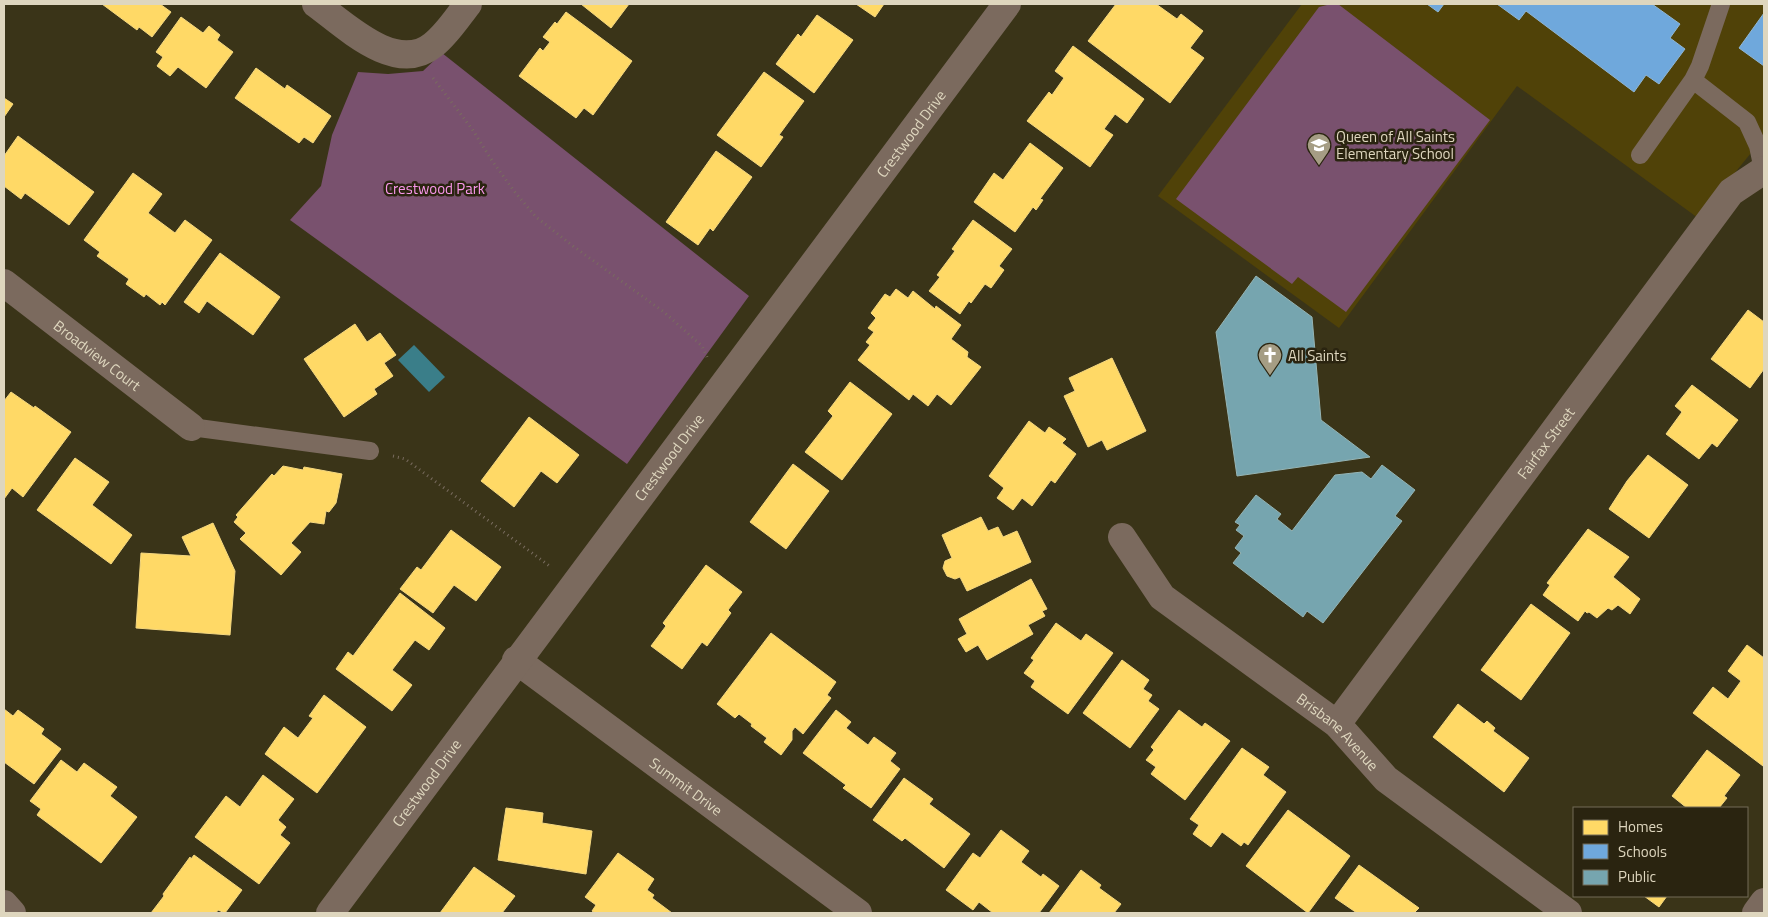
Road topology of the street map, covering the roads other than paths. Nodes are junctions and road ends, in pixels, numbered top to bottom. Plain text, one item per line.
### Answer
1 (316, 4) edge
2 (468, 4) edge
3 (1007, 4) edge
4 (1721, 4) edge
5 (1693, 80) junction
6 (1640, 155) dead end
7 (1764, 170) edge
8 (4, 283) edge
9 (191, 427) joint
10 (370, 450) road end
11 (1122, 537) dead end
12 (516, 660) junction
13 (1337, 724) junction
14 (1764, 902) edge
15 (4, 904) edge
16 (12, 913) edge
17 (330, 913) edge
18 (858, 913) edge
19 (1568, 913) edge
20 (1756, 913) edge

1 - 2 street
3 - 12 street, Crestwood Drive
4 - 5 lane
5 - 6 lane
5 - 7 lane
7 - 13 street, Fairfax Street
8 - 9 street, Broadview Court
9 - 10 lane
11 - 13 street, Brisbane Avenue
12 - 17 street, Crestwood Drive
12 - 18 street, Summit Drive
13 - 19 street, Brisbane Avenue
14 - 20 street
15 - 16 street

